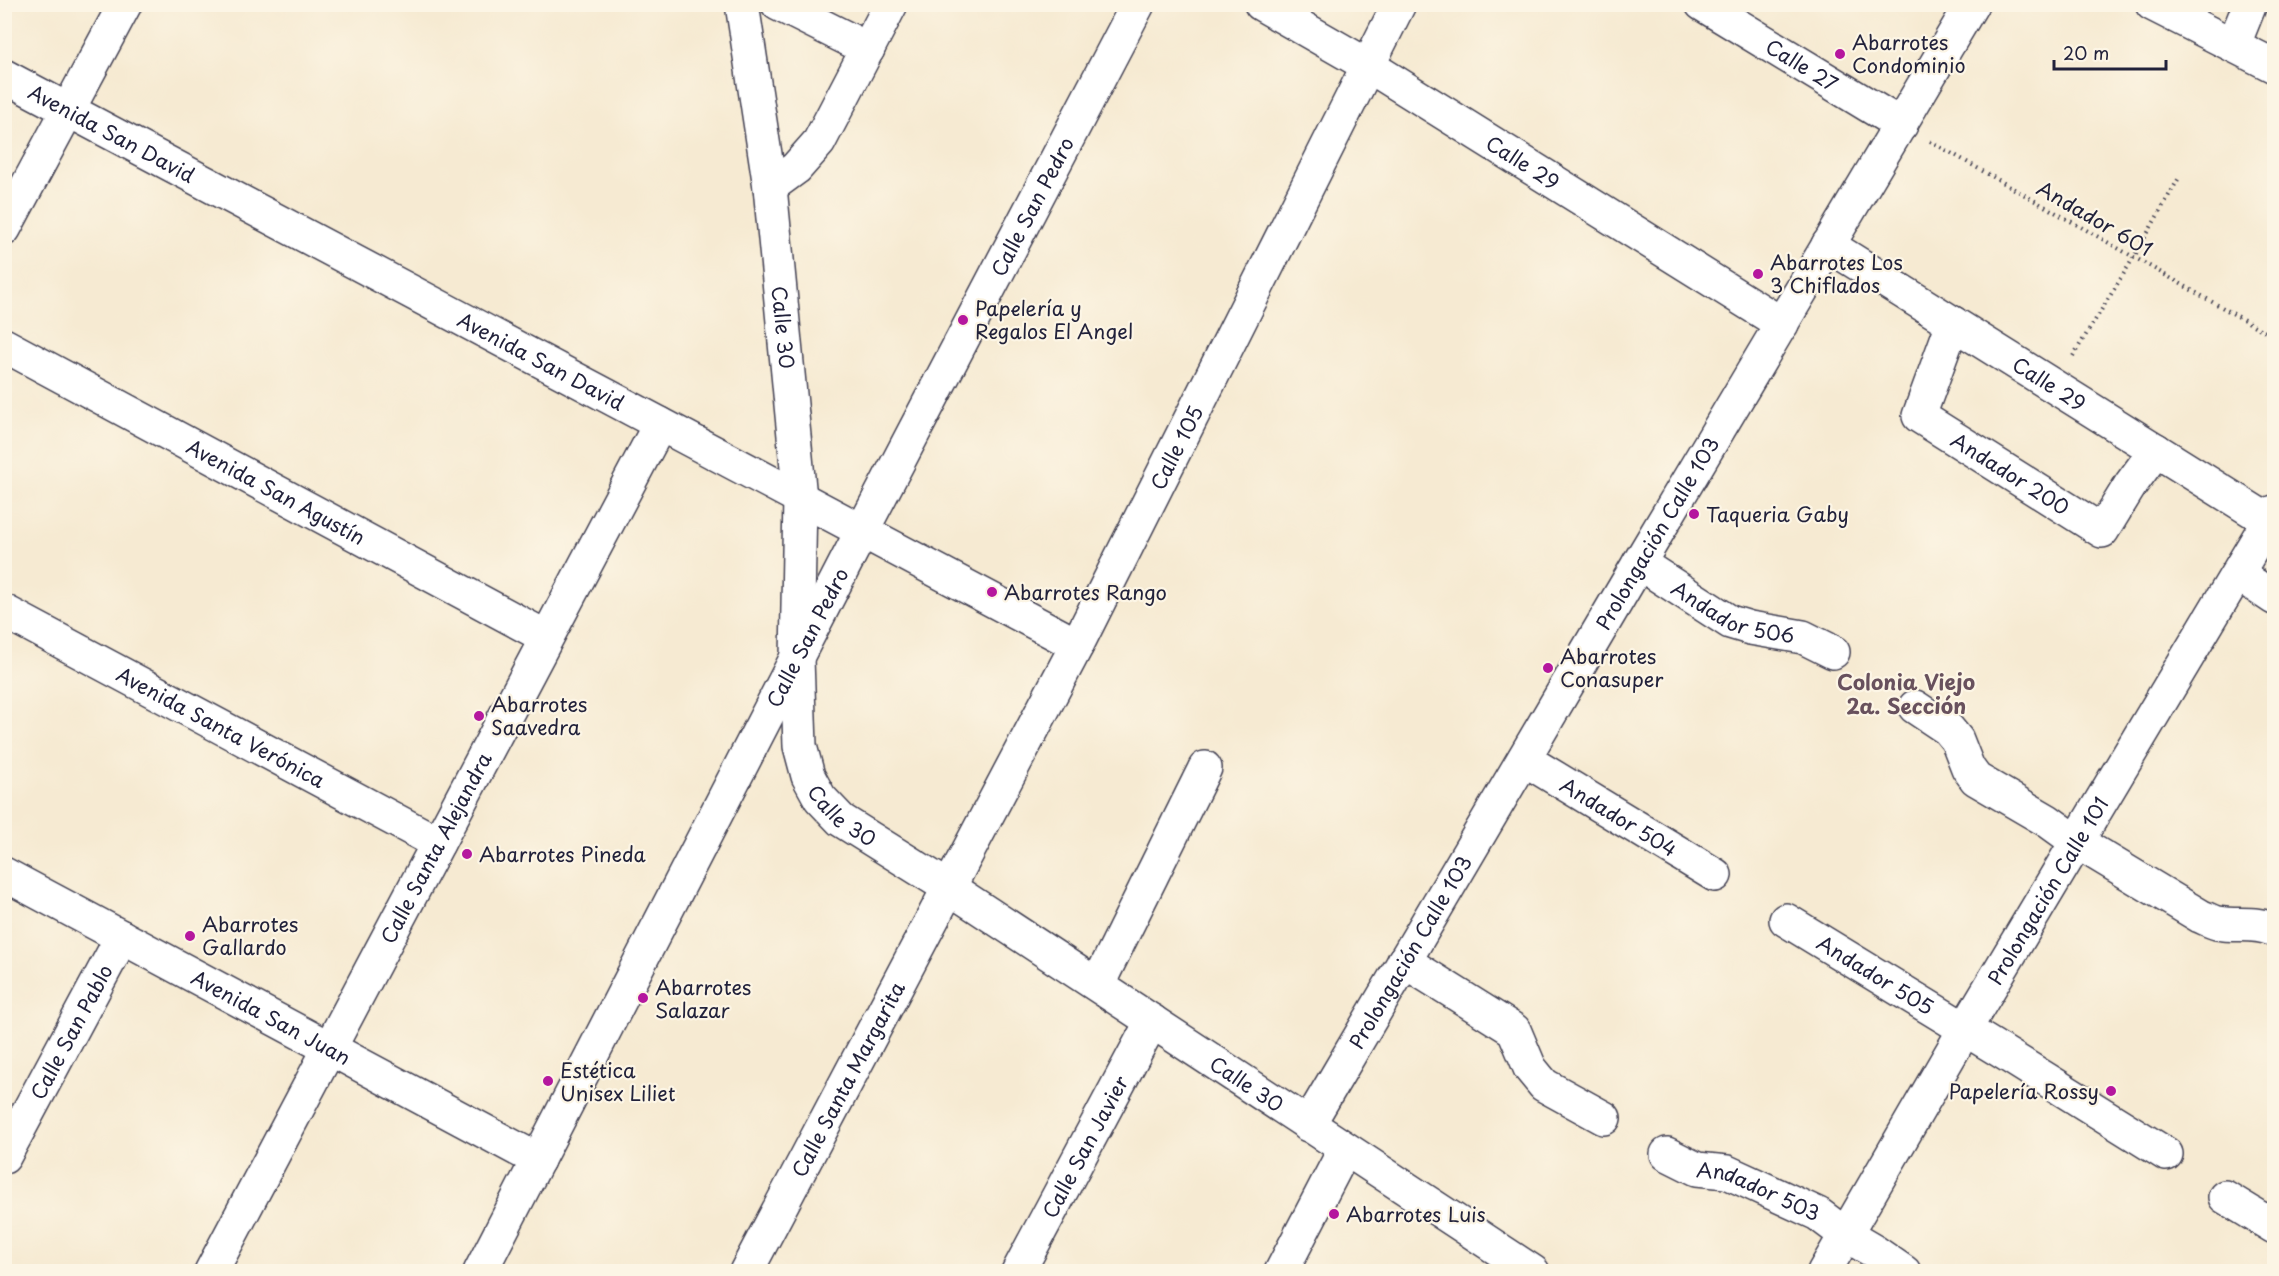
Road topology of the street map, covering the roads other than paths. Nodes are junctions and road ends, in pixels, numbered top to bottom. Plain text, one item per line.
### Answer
1 (125, 4) edge
2 (742, 4) edge
3 (778, 4) edge
4 (891, 4) edge
5 (1138, 4) edge
6 (1261, 4) edge
7 (1399, 4) edge
8 (1702, 4) edge
9 (1972, 4) edge
10 (2152, 4) edge
11 (2250, 4) edge
12 (2234, 45) junction
13 (868, 49) junction
14 (1369, 66) junction
15 (2274, 66) edge
16 (4, 75) edge
17 (69, 110) junction
18 (1901, 125) junction
19 (770, 187) junction
20 (4, 229) edge
21 (1828, 245) junction
22 (1953, 323) junction
23 (1782, 324) junction
24 (4, 345) edge
25 (660, 424) junction
26 (2156, 450) junction
27 (800, 498) junction
28 (2272, 517) edge
29 (862, 531) junction
30 (1639, 563) junction
31 (2238, 574) junction
32 (2274, 598) edge
33 (4, 611) edge
34 (546, 637) junction
35 (1077, 645) junction
36 (1833, 652) dead end
37 (797, 659) junction
38 (1915, 707) dead end
39 (1524, 759) junction
40 (1205, 768) dead end
41 (2077, 842) junction
42 (438, 843) junction
43 (4, 874) edge
44 (1715, 875) dead end
45 (948, 887) junction
46 (1786, 920) dead end
47 (2274, 930) edge
48 (122, 937) junction
49 (1404, 961) junction
50 (1098, 984) junction
51 (1152, 1021) junction
52 (1965, 1029) junction
53 (329, 1048) junction
54 (1604, 1118) dead end
55 (1308, 1125) junction
56 (1345, 1149) junction
57 (1667, 1154) dead end
58 (2166, 1154) dead end
59 (4, 1157) edge
60 (538, 1160) junction
61 (2225, 1197) dead end
62 (2274, 1227) edge
63 (1846, 1235) junction
64 (211, 1272) edge
65 (480, 1272) edge
66 (746, 1272) edge
67 (1018, 1272) edge
68 (1281, 1272) edge
69 (1533, 1272) edge
70 (1824, 1272) edge
71 (1904, 1272) edge

1 - 17 street
2 - 19 street, Calle 30
3 - 13 street
4 - 13 street
5 - 29 street, Calle San Pedro
6 - 14 street, Calle 29
7 - 14 street, Calle 105
8 - 18 street, Calle 27
9 - 18 street, Prolongación Calle 103
10 - 12 street
11 - 12 street
12 - 15 street
13 - 19 street
14 - 23 street, Calle 29
14 - 35 street, Calle 105
16 - 17 street, Avenida San David
17 - 20 street
17 - 25 street, Avenida San David
18 - 21 street, Prolongación Calle 103
19 - 27 street, Calle 30
21 - 22 street, Calle 29
21 - 23 street, Prolongación Calle 103
22 - 26 street, Calle 29
22 - 26 street, Andador 200
23 - 30 street, Prolongación Calle 103
24 - 34 street, Avenida San Agustín
25 - 27 street, Avenida San David
25 - 34 street, Calle Santa Alejandra
26 - 28 street, Calle 29
27 - 29 street, Avenida San David
27 - 37 street, Calle 30
28 - 31 street, Prolongación Calle 101
29 - 35 street, Avenida San David
29 - 37 street, Calle San Pedro
30 - 36 street, Andador 506
30 - 39 street, Prolongación Calle 103
31 - 32 street
31 - 41 street, Prolongación Calle 101
33 - 42 street, Avenida Santa Verónica
34 - 42 street, Calle Santa Alejandra
35 - 45 street, Calle 105
37 - 45 street, Calle 30
37 - 60 street, Calle San Pedro
38 - 41 street
39 - 44 street, Andador 504
39 - 49 street, Prolongación Calle 103
40 - 50 street
41 - 47 street
41 - 52 street, Prolongación Calle 101
42 - 53 street, Calle Santa Alejandra
43 - 48 street, Avenida San Juan
45 - 50 street, Calle 30
45 - 66 street, Calle Santa Margarita
46 - 52 street, Andador 505
48 - 53 street, Avenida San Juan
48 - 59 street, Calle San Pablo
49 - 54 street
49 - 55 street, Prolongación Calle 103
50 - 51 street, Calle 30
51 - 55 street, Calle 30
51 - 67 street, Calle San Javier
52 - 58 street, Andador 505
52 - 63 street, Prolongación Calle 101
53 - 60 street, Avenida San Juan
53 - 64 street, Calle Santa Alejandra
55 - 56 street, Calle 30
56 - 68 street
56 - 69 street, Calle 30
57 - 63 street, Andador 503
60 - 65 street, Calle San Pedro
61 - 62 street
63 - 70 street, Prolongación Calle 101
63 - 71 street, Andador 503

